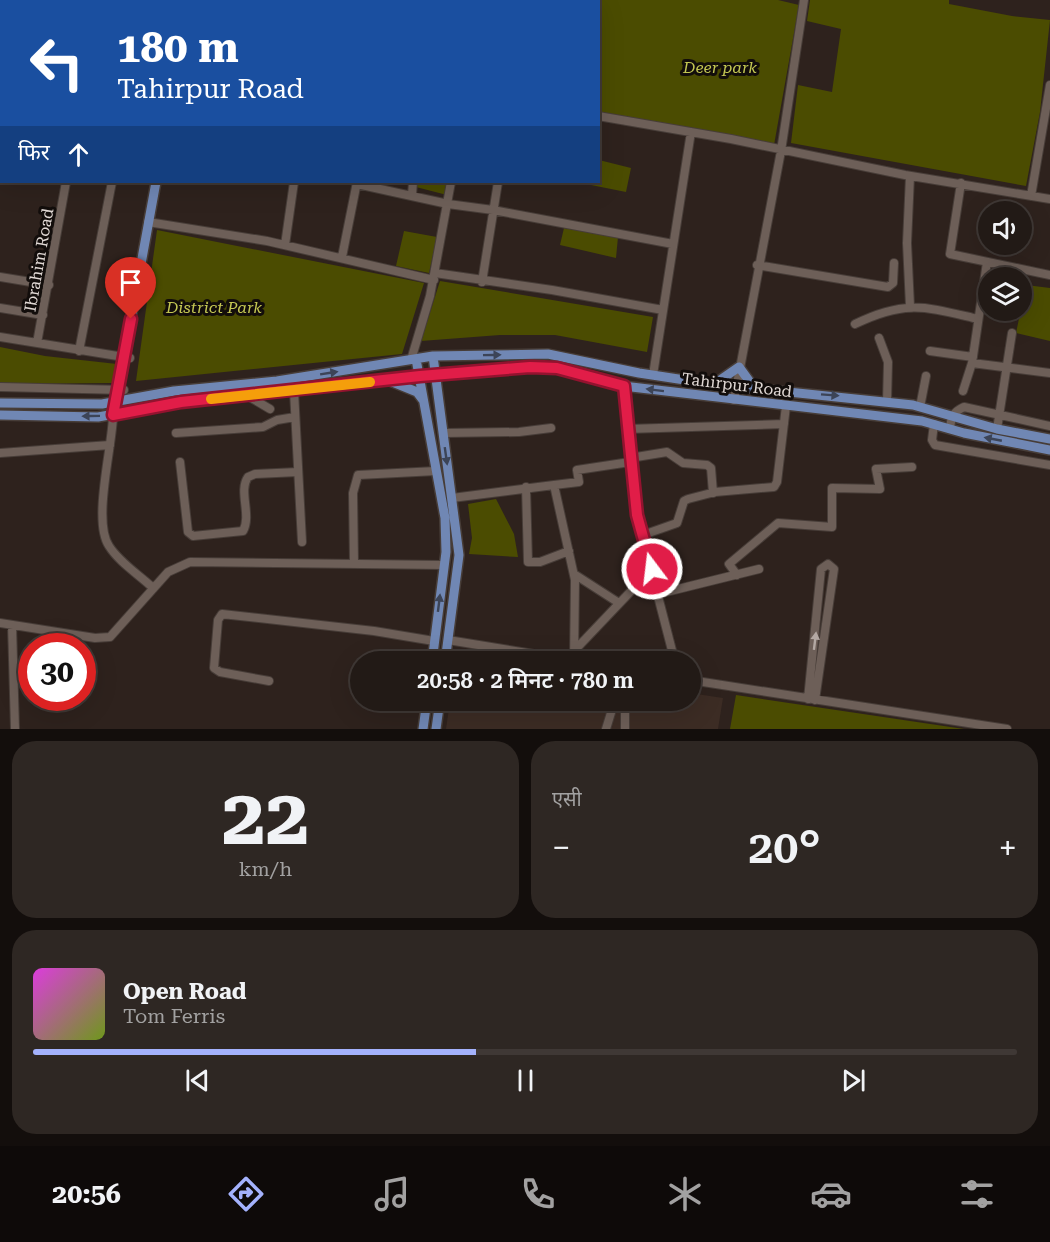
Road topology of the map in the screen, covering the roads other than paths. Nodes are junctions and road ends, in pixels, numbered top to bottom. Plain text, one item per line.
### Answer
1 (804, 0) edge
2 (1050, 85) edge
3 (1049, 102) edge
4 (600, 116) edge
5 (690, 132) junction
6 (781, 151) junction
7 (910, 176) junction
8 (66, 183) edge
9 (112, 183) edge
10 (156, 183) edge
11 (160, 183) edge
12 (294, 183) edge
13 (357, 183) edge
14 (413, 183) edge
15 (451, 183) edge
16 (498, 183) edge
17 (961, 183) junction
18 (412, 195) junction
19 (1031, 196) junction
20 (1050, 199) edge
21 (448, 204) junction
22 (493, 210) junction
23 (150, 222) junction
24 (673, 244) junction
25 (285, 245) junction
26 (342, 257) junction
27 (987, 262) junction
28 (894, 263) dead end
29 (757, 265) junction
30 (986, 267) edge
31 (1050, 275) edge
32 (0, 277) edge
33 (434, 277) junction
34 (482, 282) junction
35 (49, 285) junction
36 (910, 306) junction
37 (0, 308) edge
38 (663, 310) junction
39 (43, 315) junction
40 (978, 319) joint
41 (855, 324) dead end
42 (1012, 333) dead end
43 (0, 337) edge
44 (879, 338) dead end
45 (37, 343) junction
46 (79, 351) junction
47 (930, 351) dead end
48 (433, 356) junction
49 (127, 358) junction
50 (414, 359) junction
51 (972, 360) junction
52 (739, 367) junction
53 (1008, 367) junction
54 (1050, 371) edge
55 (436, 375) junction
56 (653, 375) junction
57 (420, 376) junction
58 (926, 376) dead end
59 (387, 380) junction
60 (713, 385) junction
61 (624, 386) junction
62 (0, 387) edge
63 (736, 387) junction
64 (755, 389) junction
65 (294, 391) junction
66 (963, 391) dead end
67 (121, 395) junction
68 (248, 396) junction
69 (734, 399) junction
70 (423, 400) junction
71 (887, 402) junction
72 (0, 403) edge
73 (786, 406) junction
74 (920, 407) junction
75 (270, 409) dead end
76 (117, 414) junction
77 (0, 415) edge
78 (999, 416) junction
79 (295, 417) junction
80 (951, 417) junction
81 (784, 424) junction
82 (934, 424) junction
83 (1050, 426) edge
84 (550, 428) dead end
85 (627, 429) junction
86 (950, 429) junction
87 (997, 429) junction
88 (176, 433) dead end
89 (443, 433) junction
90 (1050, 439) edge
91 (110, 445) junction
92 (1050, 450) edge
93 (0, 453) edge
94 (630, 460) junction
95 (180, 462) dead end
96 (1050, 465) edge
97 (912, 467) dead end
98 (436, 471) junction
99 (298, 472) junction
100 (554, 485) junction
101 (526, 488) junction
102 (713, 493) junction
103 (452, 498) junction
104 (643, 535) junction
105 (302, 542) dead end
106 (569, 551) junction
107 (354, 563) junction
108 (444, 565) junction
109 (652, 569) junction
110 (759, 569) dead end
111 (574, 574) junction
112 (738, 575) junction
113 (152, 587) junction
114 (658, 594) junction
115 (619, 603) junction
116 (0, 623) edge
117 (12, 625) junction
118 (448, 640) junction
119 (434, 641) junction
120 (433, 651) edge
121 (446, 651) edge
122 (516, 651) edge
123 (574, 651) joint
124 (672, 651) edge
125 (269, 681) dead end
126 (701, 682) edge
127 (812, 700) junction
128 (425, 711) edge
129 (438, 711) edge
130 (612, 711) edge
131 (625, 711) edge
132 (15, 729) edge
133 (423, 729) edge
134 (436, 729) edge
135 (606, 729) edge
136 (625, 729) edge
137 (1007, 729) edge

1 - 6 street
2 - 3 street
3 - 19 street
4 - 5 street
5 - 6 street
5 - 24 street
6 - 7 street
6 - 29 street
7 - 17 street
7 - 36 street
8 - 35 street, Ibrahim Road
9 - 46 street
10 - 23 main road
11 - 23 main road
12 - 25 street
13 - 18 street
13 - 26 street
14 - 18 street
15 - 21 street
16 - 22 street
17 - 19 street
17 - 27 street
18 - 21 street
19 - 20 street
21 - 22 street
21 - 33 street
22 - 24 street
22 - 34 street
23 - 25 street
23 - 49 main road
24 - 38 street
25 - 26 street
26 - 33 street
27 - 30 street
27 - 31 street
28 - 29 street
29 - 52 street
32 - 35 street
33 - 34 street
33 - 50 street
34 - 38 street
35 - 39 street, Ibrahim Road
36 - 40 street
36 - 41 street
37 - 39 street
38 - 56 street
39 - 45 street, Ibrahim Road
40 - 51 street
42 - 53 street
43 - 45 street
44 - 71 street
45 - 46 street
46 - 49 street
47 - 51 street
48 - 50 main road, Tahirpur Road
48 - 55 main road
48 -> 56 main road, Tahirpur Road
49 - 67 main road
50 - 57 main road
67 -> 50 main road, Tahirpur Road
51 - 53 street
51 - 66 street
52 - 60 main road
52 - 63 street
52 - 64 main road
53 - 54 street
53 - 78 street
55 - 57 main road, Tahirpur Road
55 - 61 main road, Tahirpur Road
55 - 89 main road
56 - 60 main road, Tahirpur Road
57 - 59 main road, Tahirpur Road
57 - 70 main road
58 - 74 street
59 - 65 main road, Tahirpur Road
59 - 70 main road
60 - 63 main road, Tahirpur Road
69 -> 61 main road, Tahirpur Road
61 - 85 street
62 - 67 street
63 - 64 main road, Tahirpur Road
63 - 69 street
64 -> 71 main road, Tahirpur Road
65 - 68 main road, Tahirpur Road
65 - 79 street
67 - 72 main road, Tahirpur Road
67 - 76 main road
68 - 75 street
68 - 76 main road, Tahirpur Road
69 - 73 main road, Tahirpur Road
70 - 98 main road
71 - 74 main road, Tahirpur Road
73 - 81 street
73 - 82 main road, Tahirpur Road
74 - 80 main road, Tahirpur Road
76 -> 77 main road, Tahirpur Road
76 - 91 street
78 - 80 street
78 - 83 street
78 - 87 street
79 - 88 street
79 - 99 street
80 - 86 street
80 - 87 main road, Tahirpur Road
81 - 85 street
81 - 102 street
82 - 86 main road, Tahirpur Road
82 - 96 street
84 - 89 street
85 - 94 street
92 -> 86 main road, Tahirpur Road
87 - 90 main road, Tahirpur Road
89 -> 103 main road
91 - 93 street
91 - 113 street
94 - 100 street
94 - 102 street
94 - 104 street
95 - 99 street
97 - 112 street
98 - 107 street
98 - 108 main road
99 - 105 street
100 - 101 street
100 - 106 street
101 - 103 street
101 - 106 street
102 - 104 street
103 - 118 main road
104 - 109 street
106 - 111 street
107 - 108 street
107 - 113 street
119 -> 108 main road
109 - 114 street
109 - 115 street
110 - 112 street
111 - 115 street
111 - 123 street
112 - 114 street
113 - 117 street
114 - 124 street
115 - 123 street
116 - 117 street
117 - 132 street
118 - 121 main road
118 - 122 street
119 - 120 main road
119 - 125 street
126 - 127 street
127 -> 127 street
127 - 137 street
128 - 133 main road
129 - 134 main road
130 - 135 street
131 - 136 street

